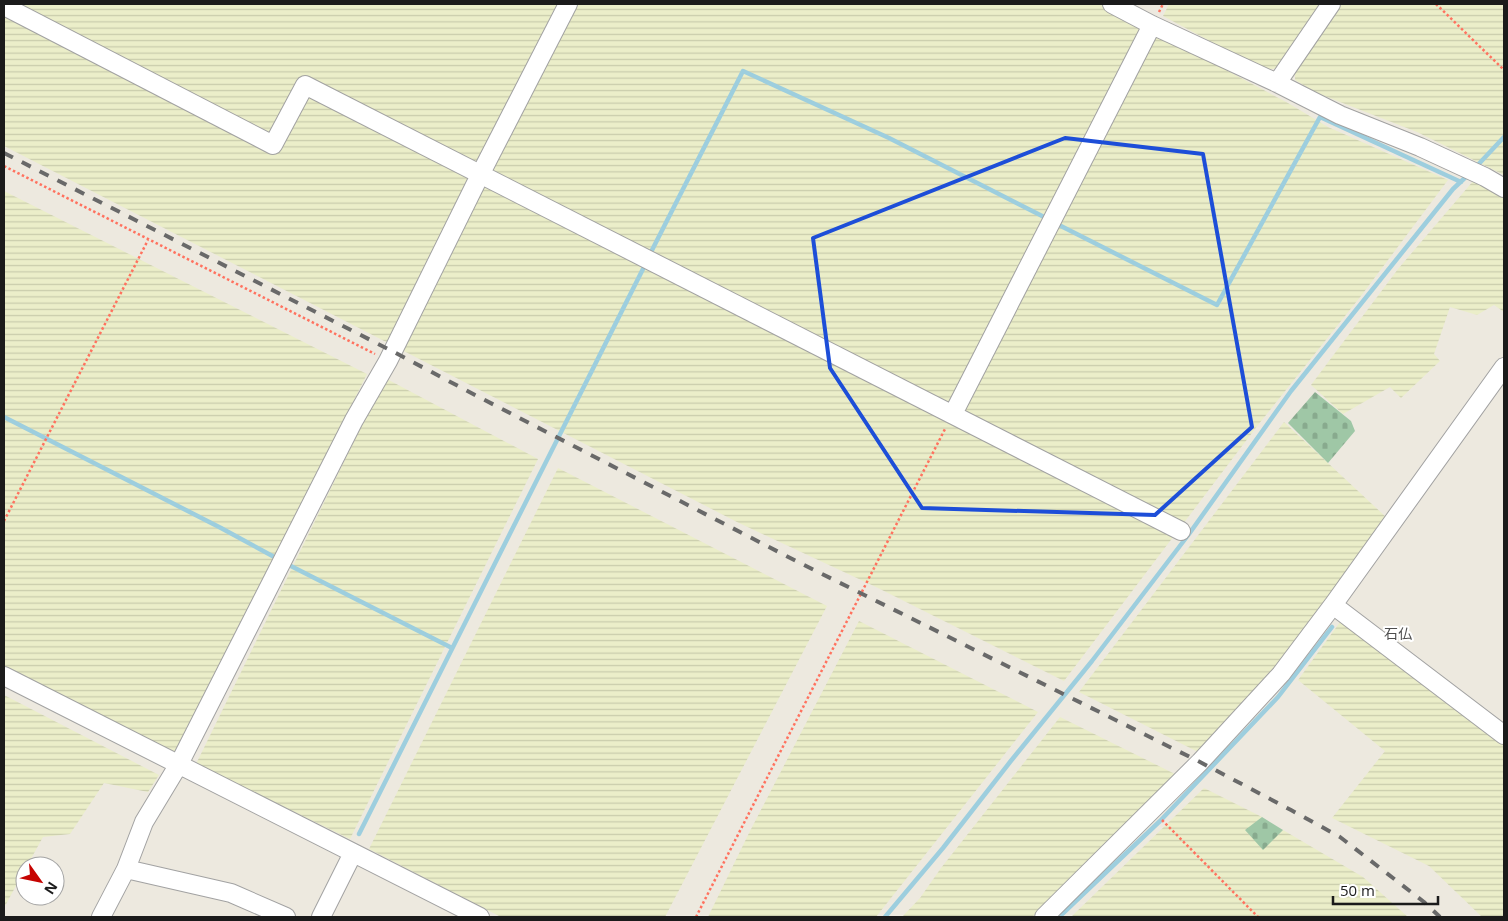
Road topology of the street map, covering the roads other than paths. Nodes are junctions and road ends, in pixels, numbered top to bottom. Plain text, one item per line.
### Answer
1 (568, 4) edge
2 (1112, 4) edge
3 (1331, 4) edge
4 (4, 6) edge
5 (1152, 25) junction
6 (1277, 83) junction
7 (480, 175) junction
8 (1504, 188) edge
9 (1504, 367) edge
10 (953, 414) junction
11 (1181, 531) dead end
12 (1333, 604) junction
13 (4, 676) edge
14 (1504, 734) edge
15 (180, 764) junction
16 (353, 853) junction
17 (126, 869) junction
18 (101, 917) edge
19 (286, 917) edge
20 (321, 917) edge
21 (480, 917) edge
22 (1044, 917) edge

1 - 7 street
2 - 5 street
3 - 6 street
4 - 7 street
5 - 6 street
5 - 10 street
6 - 8 street
7 - 10 street
7 - 15 street
9 - 12 street
10 - 11 street
12 - 14 street
12 - 22 street
13 - 15 street
15 - 16 street
15 - 17 street
16 - 20 street
16 - 21 street
17 - 18 street
17 - 19 street

